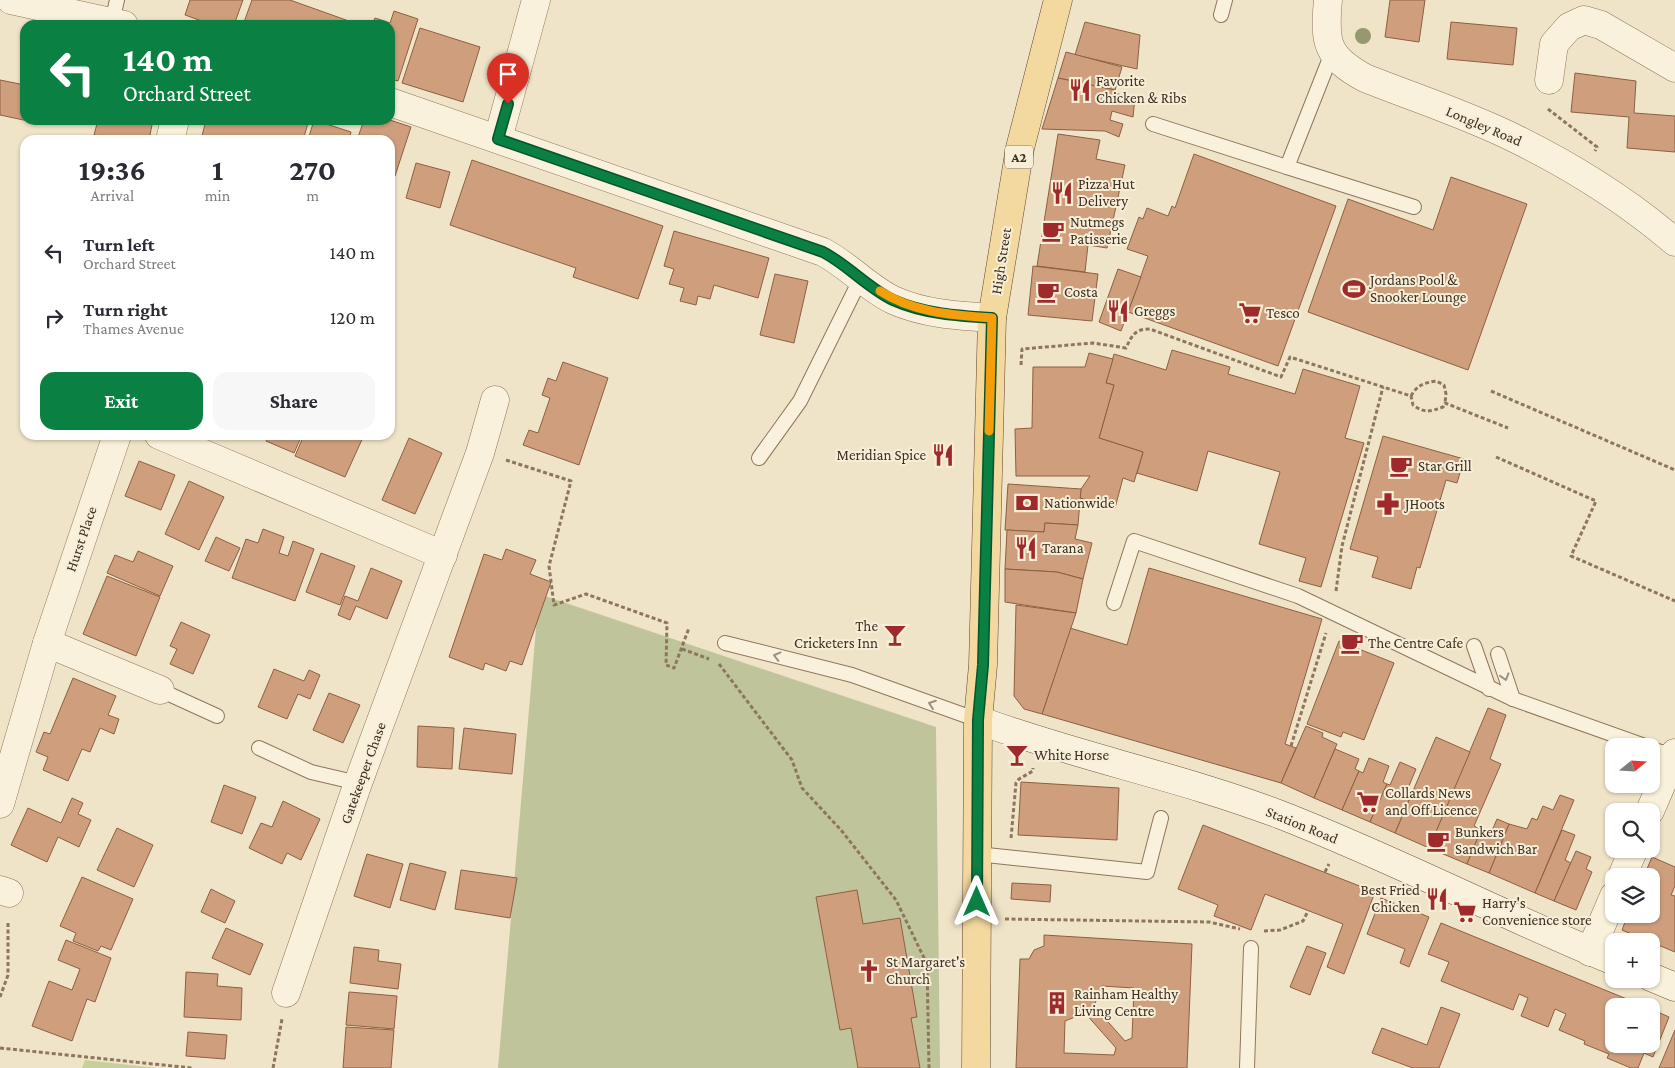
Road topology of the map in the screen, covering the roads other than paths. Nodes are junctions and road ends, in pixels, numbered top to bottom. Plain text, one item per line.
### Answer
1 (11, 0) edge
2 (536, 0) edge
3 (1058, 0) edge
4 (1225, 0) edge
5 (1328, 0) edge
6 (1221, 15) dead end
7 (118, 16) edge
8 (1332, 54) junction
9 (1675, 68) edge
10 (1549, 80) road end
11 (395, 104) edge
12 (1153, 124) dead end
13 (498, 139) junction
14 (1287, 167) junction
15 (1414, 207) dead end
16 (1675, 242) edge
17 (861, 278) junction
18 (992, 318) junction
19 (495, 400) dead end
20 (116, 440) edge
21 (171, 440) edge
22 (759, 458) dead end
23 (443, 555) junction
24 (1114, 603) dead end
25 (47, 643) junction
26 (725, 643) dead end
27 (1474, 646) dead end
28 (1498, 654) dead end
29 (1489, 689) junction
30 (160, 690) joint
31 (1512, 699) junction
32 (216, 716) dead end
33 (978, 720) junction
34 (1622, 738) edge
35 (259, 748) dead end
36 (1667, 753) edge
37 (358, 783) junction
38 (1652, 803) edge
39 (0, 804) edge
40 (1161, 818) dead end
41 (977, 854) junction
42 (1609, 923) edge
43 (1252, 948) dead end
44 (1602, 957) edge
45 (1660, 981) edge
46 (1675, 987) edge
47 (286, 993) road end
48 (976, 1068) edge
49 (1247, 1068) edge

1 - 7 street
2 - 13 street
3 - 18 main road, High Street / A2
4 - 6 lane
5 - 8 street
8 - 14 lane
8 - 16 street, Longley Road
9 - 10 street
11 - 13 street
12 - 14 lane
13 - 17 street
14 - 15 lane
17 - 18 street
17 - 22 lane
18 - 33 main road, High Street / A2
19 - 23 street, Gatekeeper Chase
20 - 25 street, Hurst Place
21 - 23 street
23 - 37 street, Gatekeeper Chase
24 - 29 lane
25 - 30 street
25 - 39 street, Hurst Place
33 -> 26 lane
27 - 29 lane
28 -> 31 lane
29 - 31 lane
30 - 32 lane
31 - 34 lane
33 - 41 main road, High Street / A2
33 - 44 street, Station Road
35 - 37 lane
36 - 38 street
37 - 47 street, Gatekeeper Chase
40 - 41 lane
41 - 48 main road, High Street / A2
42 - 44 street
43 - 49 lane
45 - 46 street

